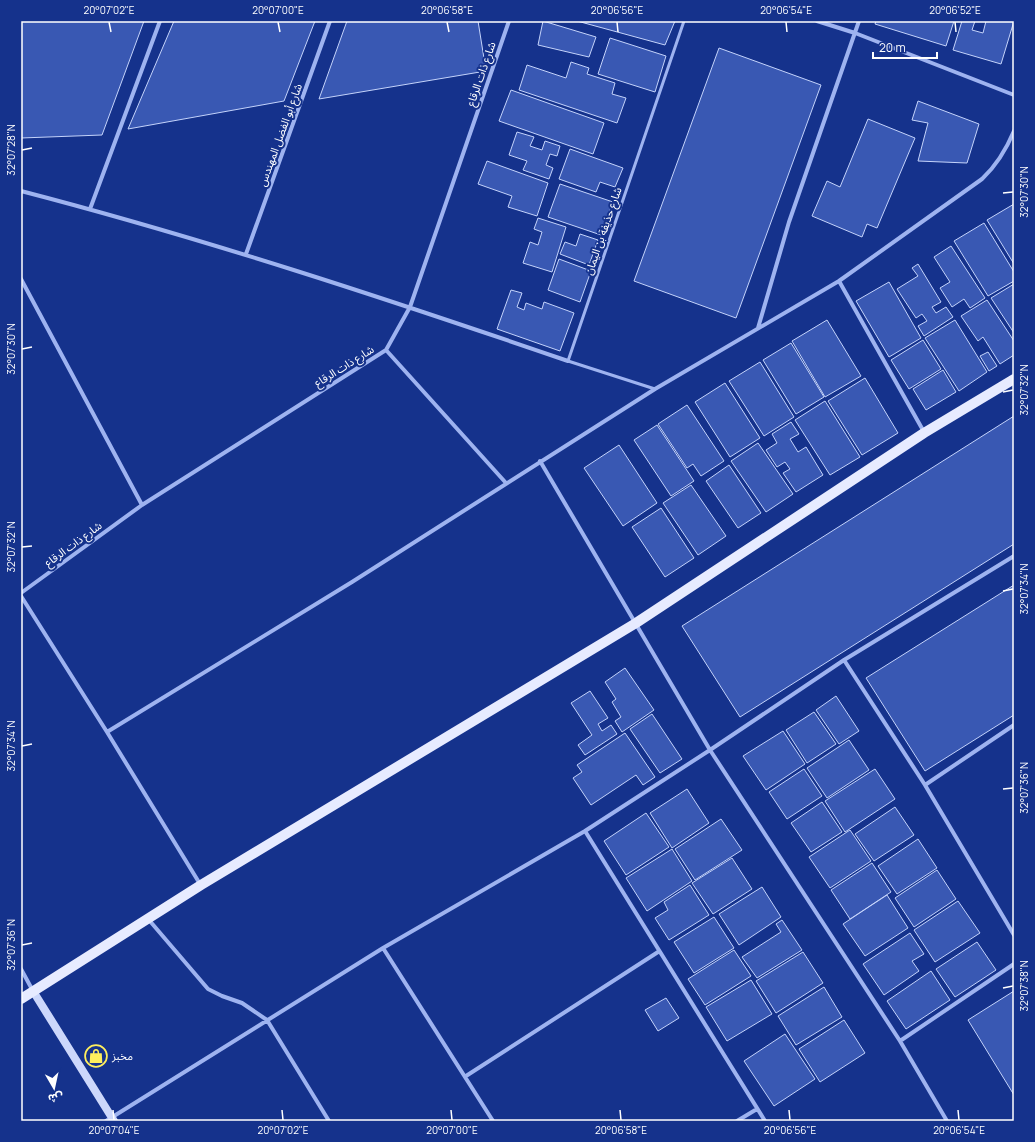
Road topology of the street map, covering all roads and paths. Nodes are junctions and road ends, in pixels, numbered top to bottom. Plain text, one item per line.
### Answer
1 (160, 21) edge
2 (330, 21) edge
3 (509, 21) edge
4 (684, 21) edge
5 (817, 21) edge
6 (859, 21) edge
7 (855, 32) junction
8 (1014, 95) edge
9 (1014, 131) edge
10 (21, 191) edge
11 (90, 209) junction
12 (246, 254) junction
13 (21, 279) edge
14 (839, 282) junction
15 (410, 307) junction
16 (758, 328) junction
17 (386, 350) junction
18 (568, 361) junction
19 (1014, 379) edge
20 (655, 389) junction
21 (924, 433) junction
22 (540, 461) junction
23 (506, 483) junction
24 (142, 505) junction
25 (1014, 556) edge
26 (21, 595) edge
27 (636, 623) junction
28 (844, 660) junction
29 (1014, 725) edge
30 (107, 732) junction
31 (710, 750) junction
32 (925, 785) junction
33 (585, 831) junction
34 (201, 885) junction
35 (149, 920) junction
36 (1014, 935) edge
37 (383, 948) junction
38 (658, 952) junction
39 (1014, 964) edge
40 (21, 969) edge
41 (33, 991) junction
42 (21, 999) edge
43 (267, 1020) junction
44 (900, 1041) junction
45 (466, 1076) junction
46 (757, 1109) junction
47 (111, 1120) edge
48 (329, 1121) edge
49 (493, 1121) edge
50 (737, 1121) edge
51 (765, 1121) edge
52 (947, 1121) edge

1 - 11 street
2 - 12 street, شارع أبو الفضل المهندس
3 - 15 street, شارع ذات الرقاع
4 - 18 lane, شارع حذيفة بن اليمان
5 - 7 street
6 - 7 street
7 - 8 street
7 - 16 street
9 - 14 street
10 - 11 street
11 - 12 street
12 - 15 street
13 - 24 street
14 - 16 street
14 - 21 street
15 - 17 street, شارع ذات الرقاع
15 - 18 street
16 - 20 street
17 - 23 street
17 - 24 street, شارع ذات الرقاع
18 - 20 lane
19 - 21 main road
20 - 22 street
21 - 27 main road
22 - 23 street
22 - 27 street
23 - 30 street
24 - 26 street, شارع ذات الرقاع
25 - 28 street
26 - 30 street
27 - 31 street
27 - 34 main road
28 - 31 street
28 - 32 street
29 - 32 street
30 - 34 street
31 - 33 street
31 - 44 street
32 - 36 street
33 - 37 street
33 - 38 street
34 - 35 main road
35 - 41 main road
35 - 43 street
37 - 43 street
37 - 45 street
38 - 45 street
38 - 46 street
39 - 44 street
40 - 41 street
41 - 42 main road
41 - 47 street
43 - 47 street
43 - 48 street
44 - 52 street
45 - 49 street
46 - 50 street
46 - 51 street

